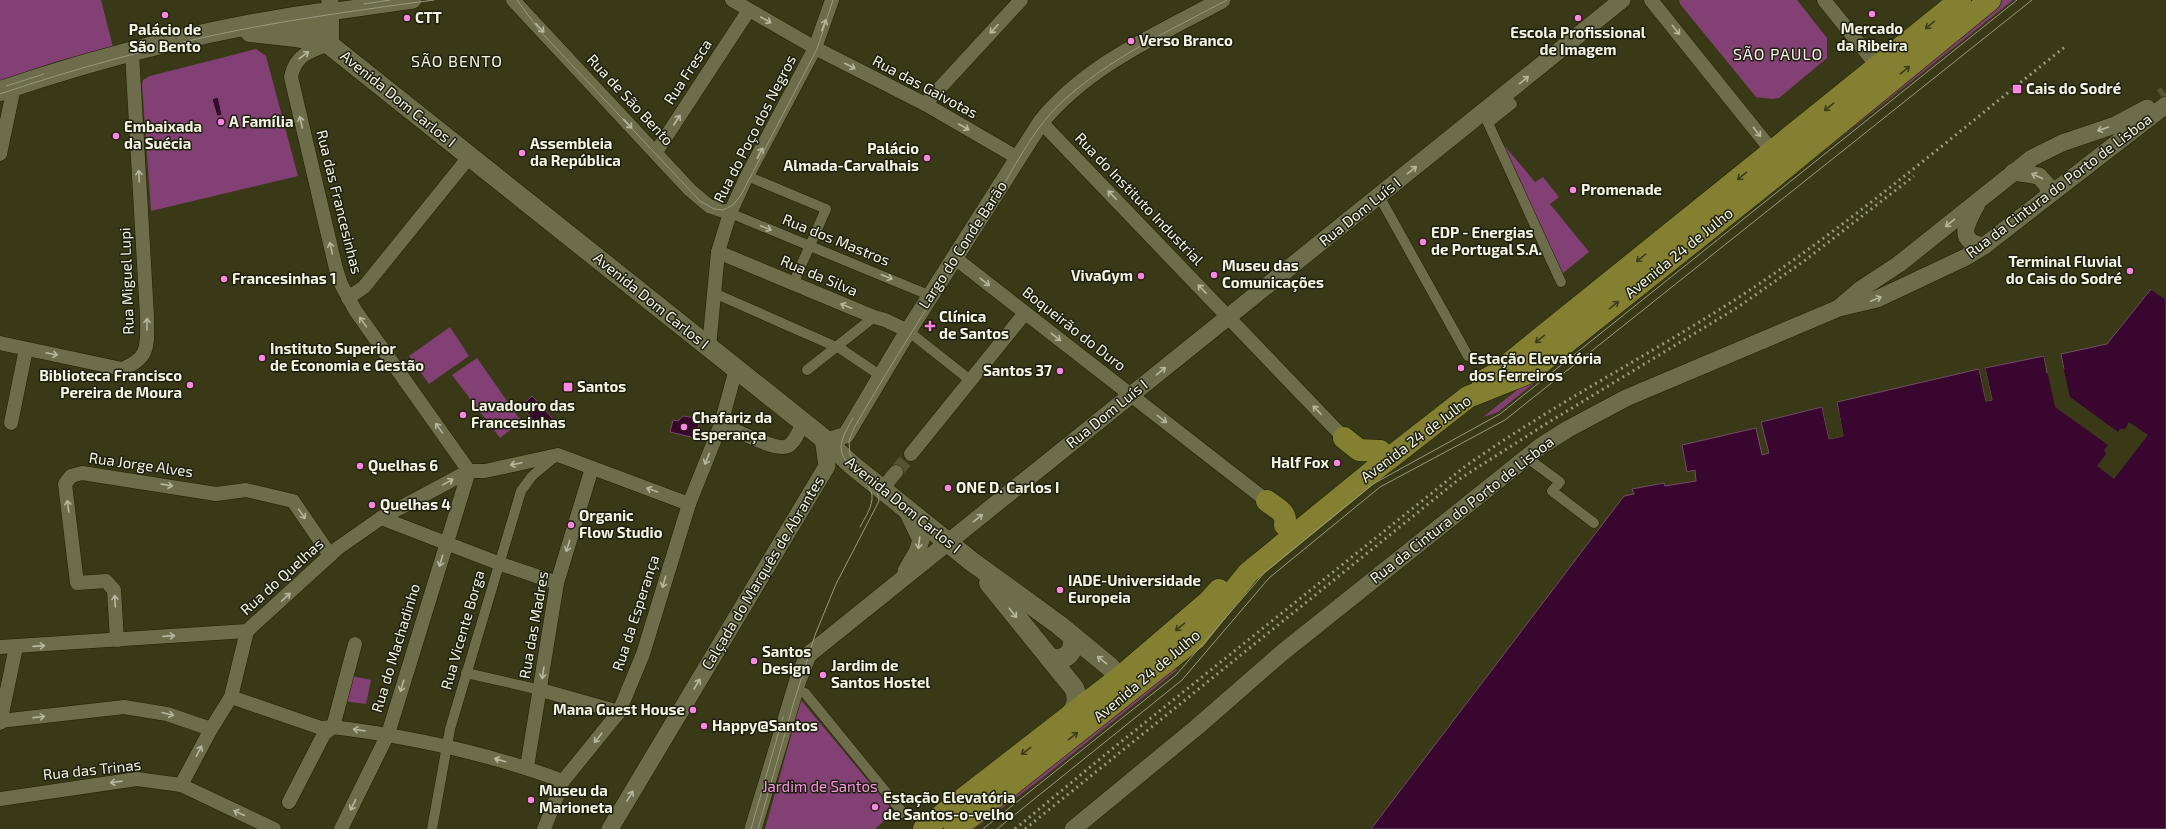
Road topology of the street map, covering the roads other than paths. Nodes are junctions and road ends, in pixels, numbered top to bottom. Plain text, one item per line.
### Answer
1 (413, 0) edge
2 (513, 0) edge
3 (732, 0) edge
4 (832, 0) edge
5 (1020, 0) edge
6 (1222, 0) edge
7 (1622, 0) edge
8 (1652, 0) edge
9 (1824, 0) edge
10 (1960, 0) edge
11 (1990, 0) edge
12 (330, 6) edge
13 (749, 10) junction
14 (296, 18) junction
15 (227, 30) junction
16 (329, 44) junction
17 (815, 48) junction
18 (132, 53) junction
19 (1878, 67) junction
20 (7, 89) edge
21 (1504, 96) junction
22 (2164, 101) edge
23 (925, 104) junction
24 (1842, 121) junction
25 (1041, 122) junction
26 (656, 152) junction
27 (0, 154) edge
28 (470, 156) junction
29 (1018, 158) junction
30 (1779, 159) junction
31 (2013, 172) junction
32 (747, 176) junction
33 (2049, 194) junction
34 (1379, 196) junction
35 (1980, 198) junction
36 (730, 214) junction
37 (810, 246) junction
38 (1984, 246) junction
39 (718, 252) junction
40 (955, 258) junction
41 (1561, 282) dead end
42 (793, 284) junction
43 (714, 293) junction
44 (931, 296) junction
45 (348, 298) junction
46 (1839, 308) junction
47 (1025, 313) junction
48 (874, 317) junction
49 (1229, 317) junction
50 (908, 331) junction
51 (0, 343) edge
52 (709, 347) junction
53 (836, 347) junction
54 (26, 349) junction
55 (1468, 356) dead end
56 (736, 369) junction
57 (807, 370) dead end
58 (881, 376) junction
59 (970, 380) junction
60 (1131, 395) junction
61 (803, 422) junction
62 (11, 423) dead end
63 (721, 424) junction
64 (823, 438) junction
65 (1344, 438) joint
66 (1380, 451) junction
67 (911, 454) tunnel mouth
68 (558, 455) junction
69 (1526, 457) junction
70 (592, 468) junction
71 (469, 471) junction
72 (896, 472) tunnel mouth
73 (882, 489) junction
74 (1267, 500) joint
75 (689, 504) junction
76 (905, 508) junction
77 (381, 518) junction
78 (1594, 523) dead end
79 (1285, 526) junction
80 (948, 542) junction
81 (447, 543) junction
82 (330, 555) junction
83 (971, 562) junction
84 (498, 563) junction
85 (902, 578) junction
86 (557, 583) junction
87 (247, 631) junction
88 (1072, 636) junction
89 (117, 640) junction
90 (355, 644) dead end
91 (0, 647) edge
92 (16, 647) junction
93 (1050, 658) junction
94 (466, 673) junction
95 (1119, 678) junction
96 (541, 690) junction
97 (805, 693) dead end
98 (231, 697) junction
99 (1113, 704) junction
100 (619, 712) junction
101 (0, 722) edge
102 (1057, 728) junction
103 (211, 729) junction
104 (328, 730) junction
105 (388, 734) junction
106 (448, 745) junction
107 (527, 767) junction
108 (563, 781) junction
109 (181, 786) junction
110 (0, 799) edge
111 (289, 802) dead end
112 (903, 813) dead end
113 (274, 829) edge
114 (341, 829) edge
115 (432, 829) edge
116 (544, 829) edge
117 (610, 829) edge
118 (753, 829) edge
119 (924, 829) edge
120 (955, 829) edge
121 (1073, 829) edge

1 - 12 street
2 -> 26 street, Rua de São Bento
3 - 13 street, Rua das Gaivotas
17 -> 4 street, Rua do Poço dos Negros
5 -> 23 street
6 - 25 street, Largo do Conde Barão
21 -> 7 street, Rua Dom Luís I
8 -> 30 street
9 - 19 street
10 -> 19 main road, Avenida 24 de Julho
24 -> 11 main road, Avenida 24 de Julho
12 - 14 main road
12 - 16 main road, Avenida Dom Carlos I
13 -> 17 street, Rua das Gaivotas
26 -> 13 street, Rua Fresca
14 - 15 main road
14 - 16 main road, Avenida Dom Carlos I
15 - 16 main road, Avenida Dom Carlos I
15 - 18 main road
16 - 28 main road, Avenida Dom Carlos I
45 -> 16 street, Rua das Francesinhas
17 -> 23 street, Rua das Gaivotas
32 -> 17 street, Rua do Poço dos Negros
18 - 20 main road
54 -> 18 street, Rua Miguel Lupi
19 - 24 main road
19 -> 30 main road, Avenida 24 de Julho
20 - 27 street
34 -> 21 street, Rua Dom Luís I
21 - 41 street
22 -> 31 street, Rua da Cintura do Porto de Lisboa
22 - 33 street, Rua da Cintura do Porto de Lisboa
23 -> 29 street, Rua das Gaivotas
24 - 30 main road, Avenida 24 de Julho
25 - 29 street, Largo do Conde Barão
49 -> 25 street, Rua do Instituto Industrial
26 - 36 street, Rua de São Bento
28 - 45 street
28 - 52 main road, Avenida Dom Carlos I
29 - 40 street, Largo do Conde Barão
30 -> 66 main road, Avenida 24 de Julho
99 -> 30 main road, Avenida 24 de Julho
33 -> 31 street
31 - 35 street, Rua da Cintura do Porto de Lisboa
32 - 36 street, Rua do Poço dos Negros
32 - 37 street
33 - 38 street, Rua da Cintura do Porto de Lisboa
34 - 49 street, Rua Dom Luís I
34 - 55 street
35 - 38 street
35 -> 46 street, Rua da Cintura do Porto de Lisboa
36 -> 37 street, Rua dos Mastros
36 - 39 street, Rua do Poço dos Negros
37 - 42 street
37 -> 44 street, Rua dos Mastros
46 -> 38 street, Rua da Cintura do Porto de Lisboa
39 - 42 street, Rua da Silva
39 - 43 street, Rua do Poço dos Negros
40 - 44 street, Largo do Conde Barão
40 -> 47 street, Boqueirão do Duro
48 -> 42 street, Rua da Silva
43 - 52 street, Rua do Poço dos Negros
43 - 53 street
44 - 50 street, Largo do Conde Barão
71 -> 45 street, Rua das Francesinhas
46 - 69 street, Rua da Cintura do Porto de Lisboa
47 - 59 street
47 -> 60 street, Boqueirão do Duro
48 - 50 street, Rua da Silva
48 - 53 street
60 -> 49 street, Rua Dom Luís I
65 -> 49 street, Rua do Instituto Industrial
50 - 58 street
50 - 59 street
51 - 54 street, Rua Miguel Lupi
52 - 56 main road, Avenida Dom Carlos I
53 - 57 street
53 - 58 street
54 - 62 street
56 - 61 main road, Avenida Dom Carlos I
56 - 63 street, Rua da Esperança
58 - 64 street
59 - 67 street
60 -> 74 street, Boqueirão do Duro
80 -> 60 street, Rua Dom Luís I
61 - 63 street
61 - 64 main road, Avenida Dom Carlos I
63 -> 75 street, Rua da Esperança
64 - 73 main road, Avenida Dom Carlos I
117 -> 64 street, Calçada do Marquês de Abrantes
65 - 66 main road
66 - 79 main road, Avenida 24 de Julho
68 - 70 street
68 -> 71 street
68 - 84 street, Rua Vicente Borga
69 - 78 street
69 - 121 street, Rua da Cintura do Porto de Lisboa
75 -> 70 street
70 -> 86 street, Rua das Madres
77 -> 71 street, Rua do Quelhas
71 - 81 street, Rua do Machadinho
72 - 73 street
73 - 76 main road, Avenida Dom Carlos I
74 - 79 main road
75 -> 100 street, Rua da Esperança
76 - 80 main road, Avenida Dom Carlos I
76 -> 85 street
77 - 81 street
77 - 82 street, Rua do Quelhas
79 -> 95 main road, Avenida 24 de Julho
80 - 83 main road, Avenida Dom Carlos I
80 - 85 street, Rua Dom Luís I
81 - 84 street
81 -> 105 street, Rua do Machadinho
87 -> 82 street, Rua do Quelhas
89 -> 82 street, Rua Jorge Alves
83 - 88 main road, Avenida Dom Carlos I
83 -> 93 main road, Avenida Dom Carlos I
84 - 86 street
84 - 94 street, Rua Vicente Borga
85 - 118 street, Rua Dom Luís I
86 -> 96 street, Rua das Madres
89 -> 87 street, Rua do Quelhas
87 - 98 street
88 - 93 main road
95 -> 88 main road, Avenida Dom Carlos I
92 -> 89 street, Rua do Quelhas
90 - 104 street
91 - 92 street, Rua do Quelhas
92 - 101 street
93 - 102 main road, Avenida Dom Carlos I
94 - 96 street
94 - 106 street, Rua Vicente Borga
95 - 99 main road
95 - 102 main road, Avenida 24 de Julho
96 - 100 street
96 - 107 street, Rua das Madres
97 - 112 street
98 - 103 street
98 - 104 street
120 -> 99 main road, Avenida 24 de Julho
100 -> 108 street, Rua da Esperança
101 -> 103 street
102 -> 119 main road, Avenida 24 de Julho
109 -> 103 street
105 -> 104 street
104 - 111 street
105 - 106 street
105 -> 114 street, Rua do Machadinho
107 -> 106 street
106 - 115 street, Rua Vicente Borga
107 - 108 street
108 - 116 street, Rua da Esperança
109 -> 110 street, Rua das Trinas
113 -> 109 street, Rua das Trinas

